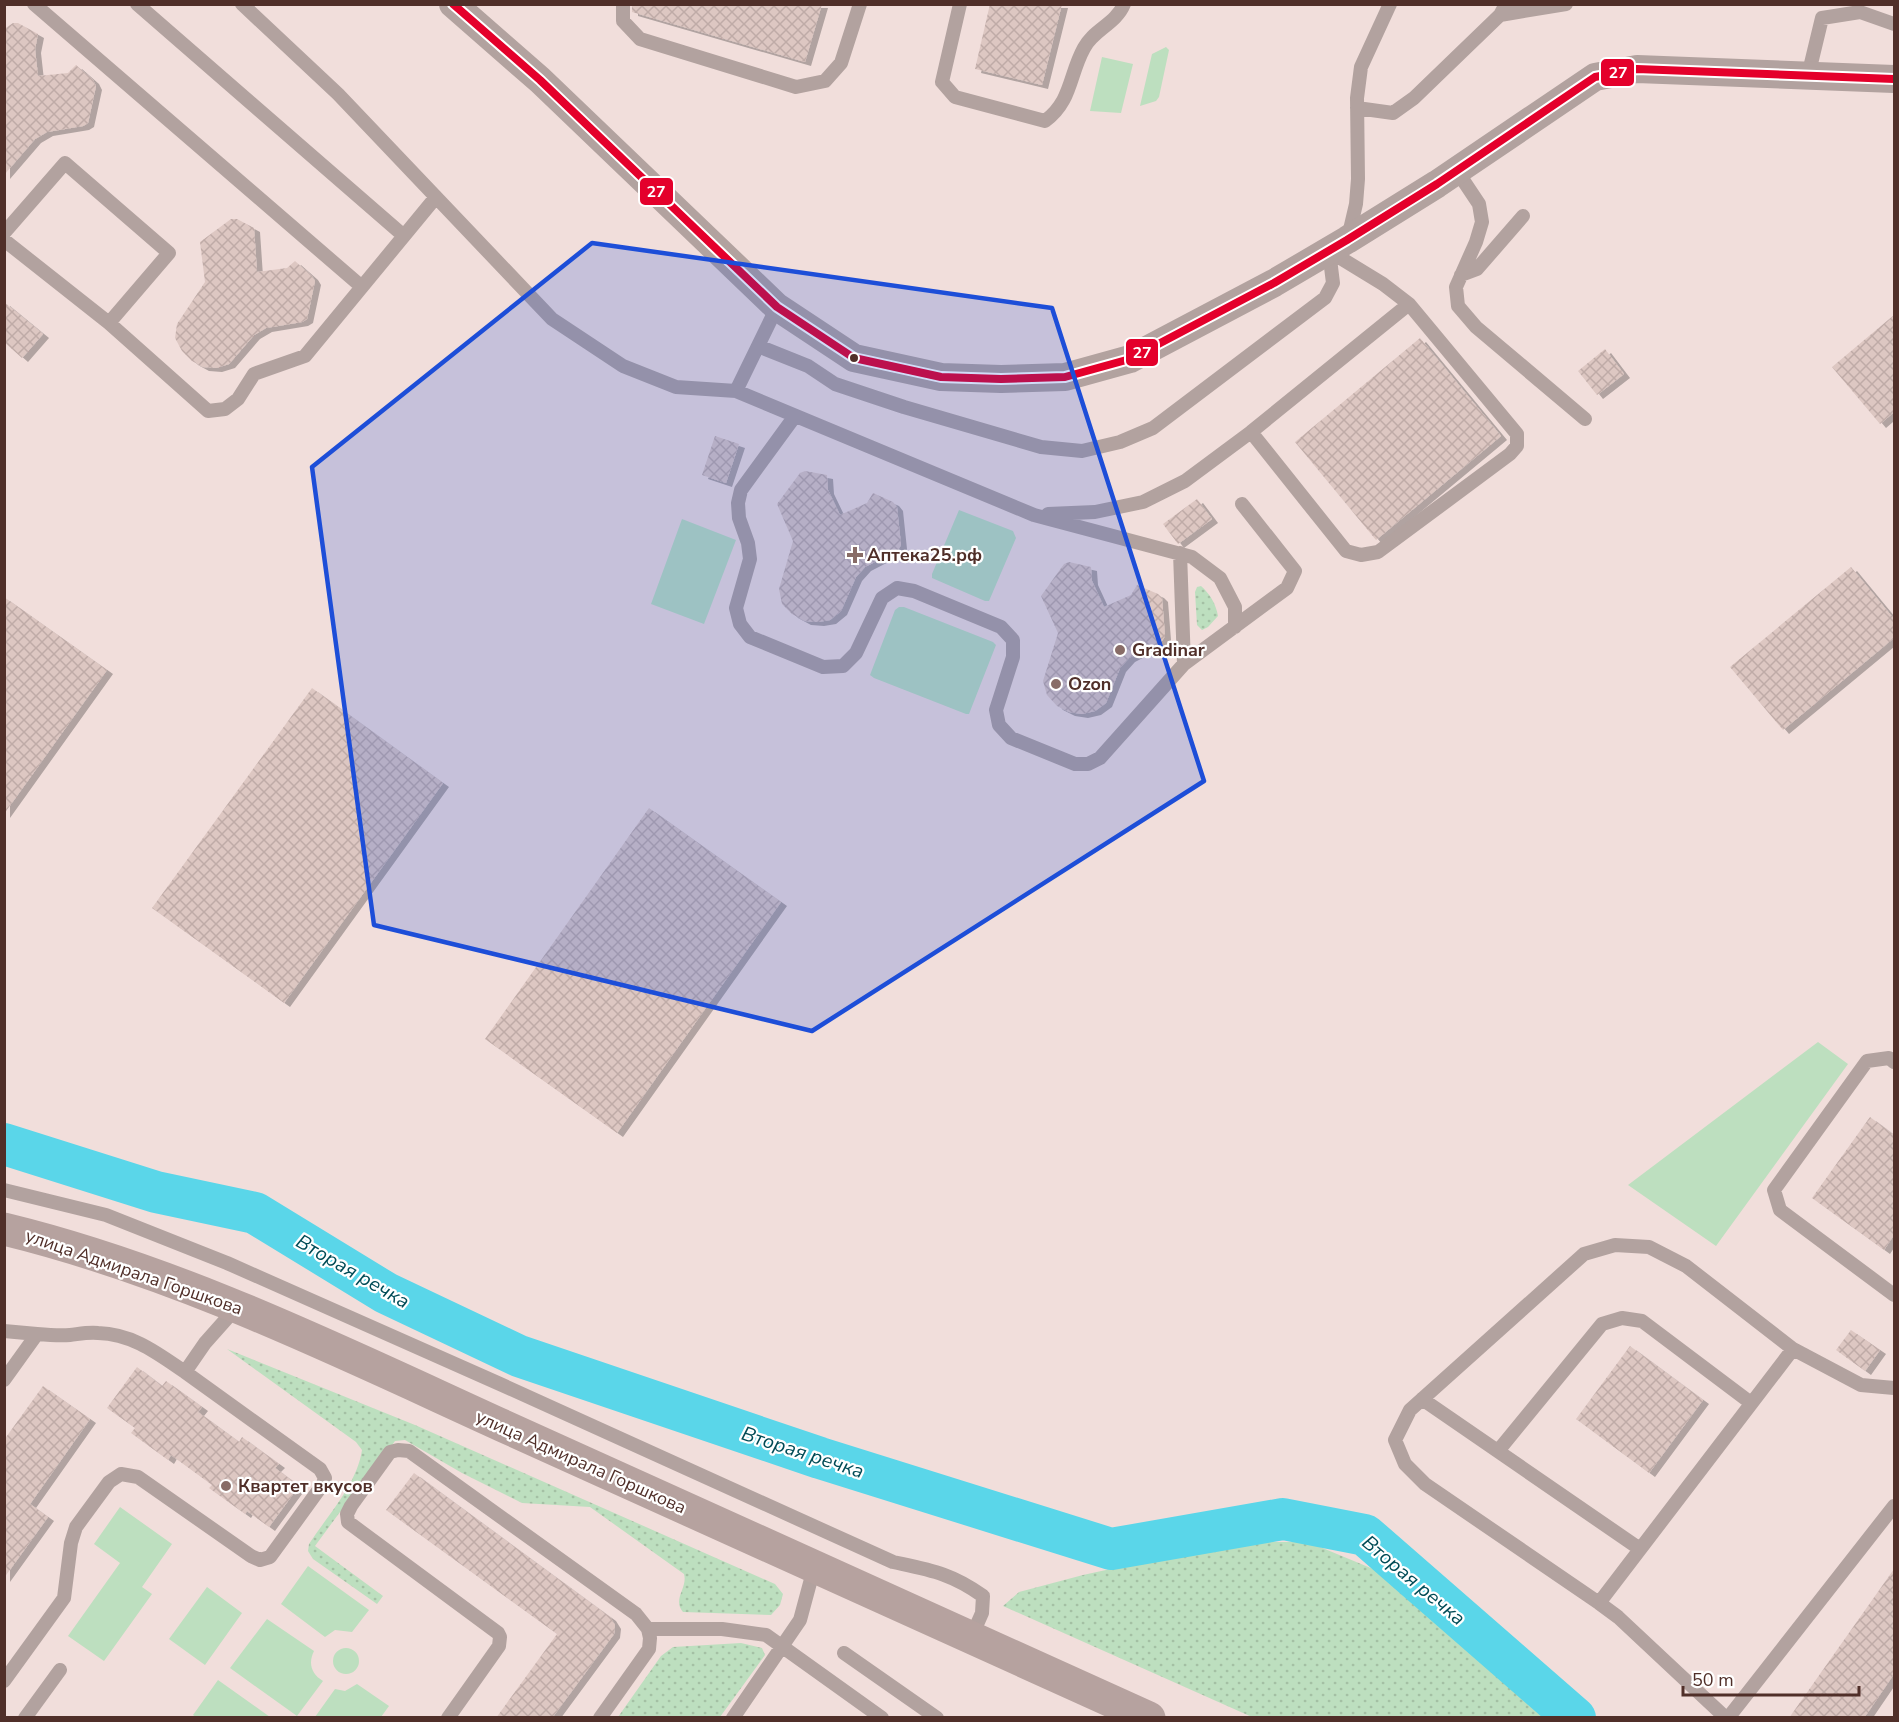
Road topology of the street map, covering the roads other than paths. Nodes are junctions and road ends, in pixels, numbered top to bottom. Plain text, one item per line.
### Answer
1 (34, 4) edge
2 (137, 4) edge
3 (242, 4) edge
4 (453, 4) edge
5 (623, 4) edge
6 (860, 4) edge
7 (960, 4) edge
8 (1124, 4) edge
9 (1390, 4) edge
10 (1566, 4) edge
11 (1503, 10) edge
12 (1894, 24) edge
13 (1808, 76) junction
14 (1894, 79) edge
15 (1357, 108) junction
16 (1456, 171) junction
17 (436, 197) junction
18 (1523, 216) dead end
19 (4, 233) edge
20 (404, 236) junction
21 (4, 240) edge
22 (1338, 246) junction
23 (1461, 275) junction
24 (362, 287) junction
25 (1409, 304) junction
26 (777, 307) junction
27 (109, 322) junction
28 (758, 346) junction
29 (736, 391) junction
30 (795, 416) junction
31 (1586, 419) dead end
32 (1251, 432) junction
33 (1242, 504) dead end
34 (1034, 515) junction
35 (1180, 554) junction
36 (1235, 627) junction
37 (1184, 664) junction
38 (1894, 1062) edge
39 (4, 1190) edge
40 (4, 1229) edge
41 (1894, 1295) edge
42 (238, 1306) junction
43 (4, 1331) edge
44 (38, 1334) junction
45 (1793, 1348) junction
46 (184, 1372) junction
47 (4, 1380) edge
48 (1894, 1388) edge
49 (1422, 1399) junction
50 (1751, 1403) junction
51 (1498, 1451) junction
52 (1894, 1506) edge
53 (1640, 1549) junction
54 (814, 1568) junction
55 (1599, 1603) junction
56 (648, 1629) junction
57 (971, 1638) junction
58 (782, 1646) junction
59 (844, 1653) dead end
60 (60, 1670) dead end
61 (4, 1681) edge
62 (25, 1718) edge
63 (448, 1718) edge
64 (600, 1718) edge
65 (733, 1718) edge
66 (882, 1718) edge
67 (937, 1718) edge
68 (1149, 1718) edge
69 (1727, 1718) edge

1 - 24 lane
2 - 20 lane
3 - 17 lane
4 - 26 street
5 - 6 lane
7 - 8 lane
9 - 15 lane
10 - 11 lane
11 - 15 lane
12 - 13 lane
13 - 14 street
13 - 16 street
15 - 22 lane
16 - 22 street
16 - 23 lane
17 - 20 lane
17 - 29 lane
18 - 23 lane
19 - 27 lane
20 - 24 lane
21 - 27 lane
22 - 25 lane
22 - 26 street
22 - 28 lane
23 - 31 lane
24 - 27 lane
25 - 32 lane
25 - 32 lane
26 - 28 lane
28 - 29 lane
29 - 30 lane
30 - 34 lane
30 - 37 lane
32 - 34 lane
33 - 36 lane
34 - 35 lane
35 - 36 lane
35 - 37 lane
36 - 37 lane
38 - 41 lane
39 - 57 lane
40 - 42 main road, улица Адмирала Горшкова
42 - 46 lane
42 - 54 main road, улица Адмирала Горшкова
43 - 44 lane
44 - 46 lane
44 - 47 lane
45 - 48 lane
45 - 49 lane
45 - 50 lane
46 - 61 lane
49 - 51 lane
49 - 55 lane
50 - 51 lane
50 - 53 lane
51 - 53 lane
52 - 69 lane
53 - 55 lane
54 - 57 main road, улица Адмирала Горшкова
54 - 58 lane
55 - 69 lane
56 - 58 lane
56 - 63 lane
56 - 64 lane
57 - 68 main road, улица Адмирала Горшкова
58 - 65 lane
58 - 66 lane
59 - 67 lane
60 - 62 lane

